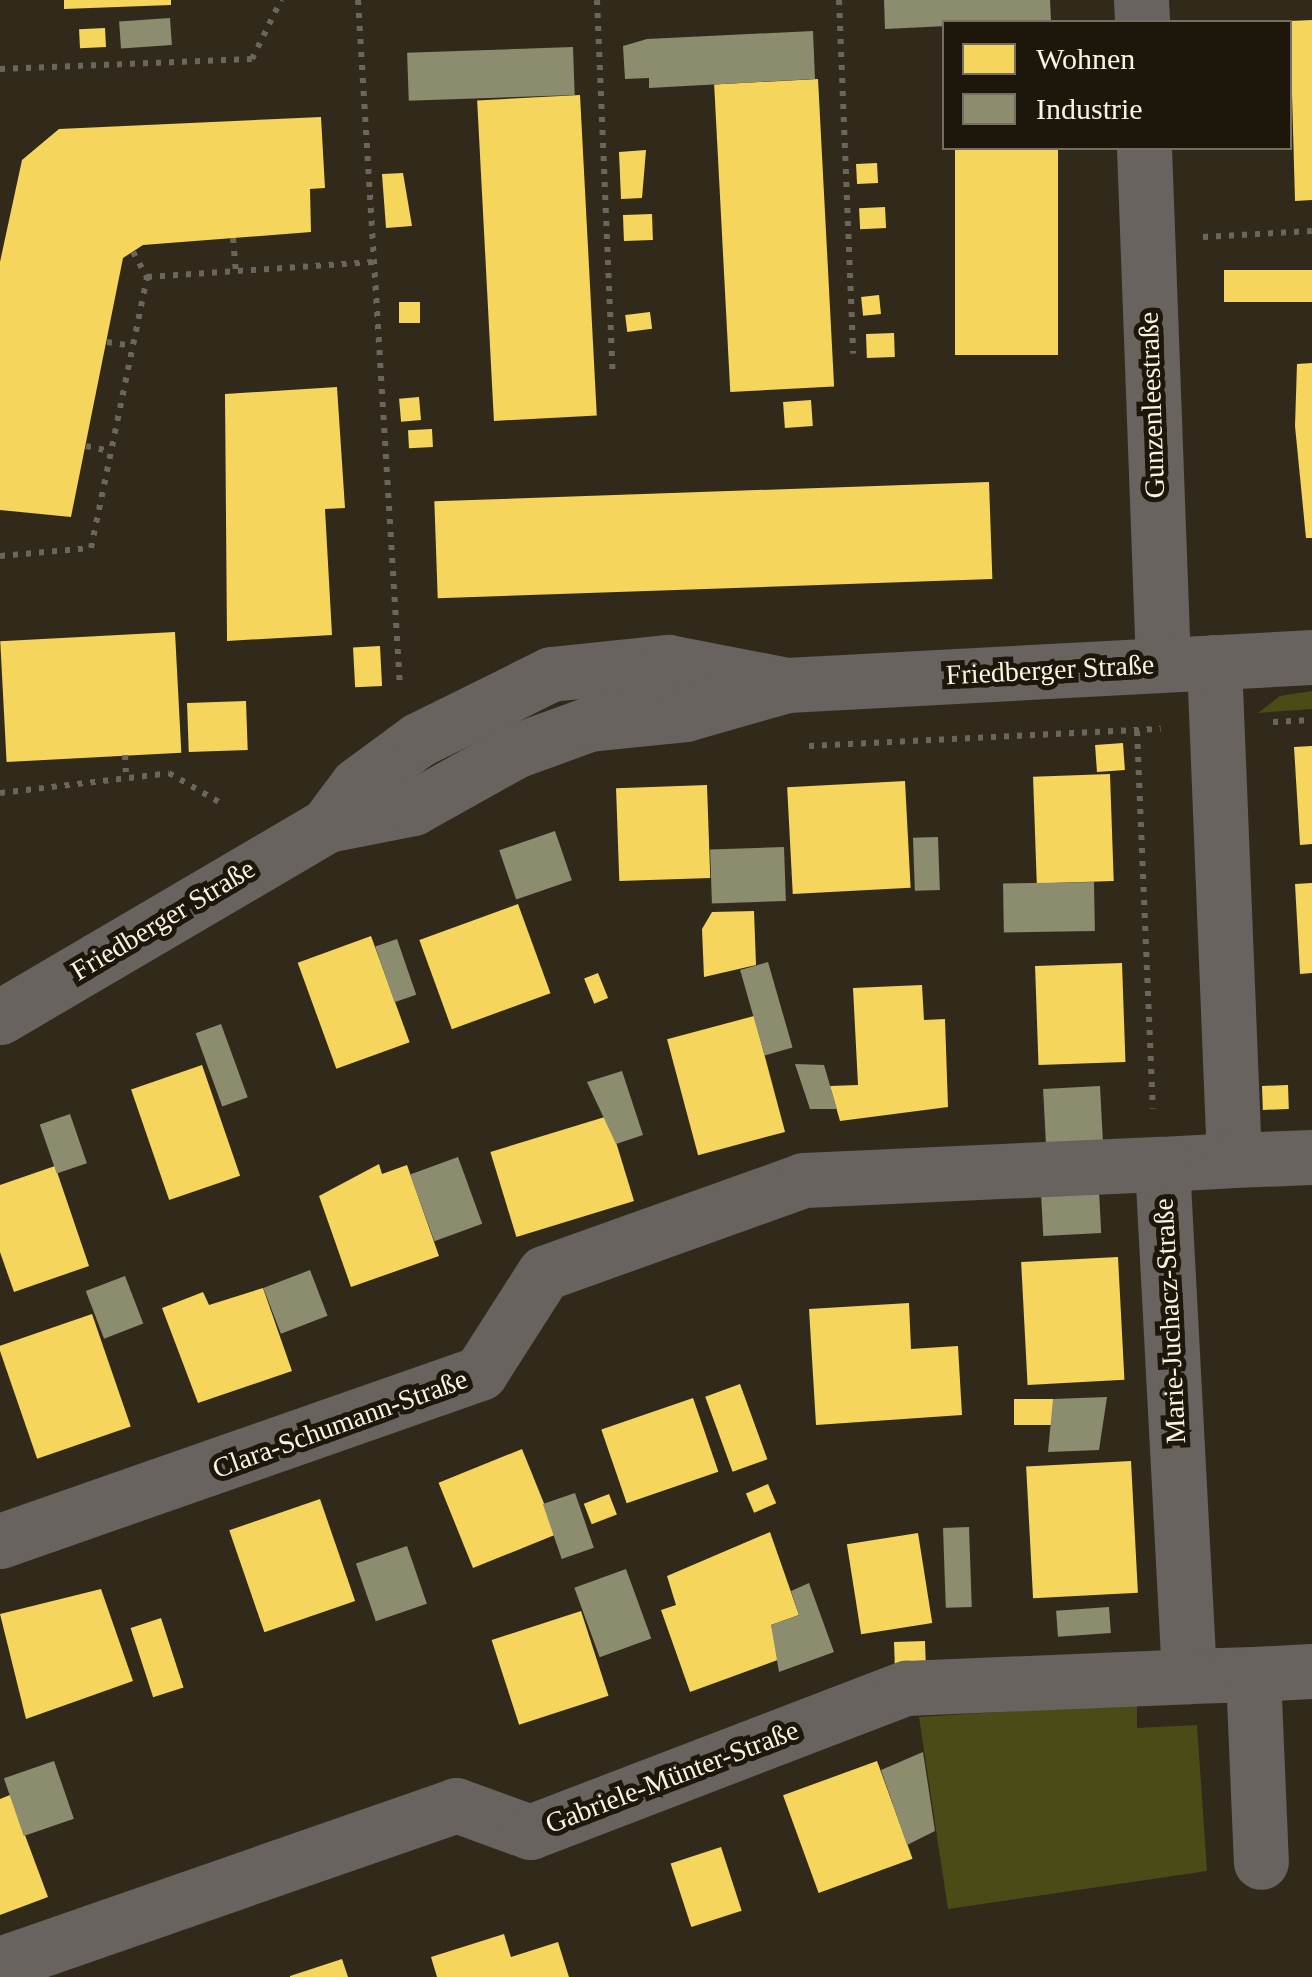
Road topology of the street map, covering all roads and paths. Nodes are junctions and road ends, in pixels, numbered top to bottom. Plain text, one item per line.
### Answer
1 (281, 0) edge
2 (358, 0) edge
3 (597, 0) edge
4 (839, 0) edge
5 (0, 70) edge
6 (1144, 150) edge
7 (1312, 231) edge
8 (233, 238) dead end
9 (1146, 240) junction
10 (133, 252) dead end
11 (374, 262) junction
12 (236, 272) junction
13 (147, 276) junction
14 (106, 342) dead end
15 (132, 346) junction
16 (854, 354) dead end
17 (613, 375) dead end
18 (86, 446) dead end
19 (109, 451) junction
20 (0, 556) edge
21 (396, 635) dead end
22 (1312, 657) edge
23 (1188, 662) junction
24 (1312, 720) edge
25 (1216, 726) junction
26 (1137, 731) junction
27 (788, 747) dead end
28 (125, 756) dead end
29 (126, 772) junction
30 (0, 793) edge
31 (224, 805) dead end
32 (0, 1016) edge
33 (1312, 1158) edge
34 (1234, 1160) junction
35 (1158, 1164) junction
36 (0, 1541) edge
37 (1312, 1671) edge
38 (1254, 1674) junction
39 (1188, 1676) junction
40 (1262, 1862) dead end
41 (0, 1964) edge

1 - 5 path
2 - 11 path
3 - 17 path
4 - 16 path
6 - 9 street, Gunzenleestraße
7 - 9 path
8 - 12 path
9 - 23 street, Gunzenleestraße
10 - 13 path
11 - 12 path
11 - 21 path
12 - 13 path
13 - 15 path
14 - 15 path
15 - 19 path
18 - 19 path
19 - 20 path
22 - 23 street, Friedberger Straße
23 - 25 street
23 - 32 street, Friedberger Straße
24 - 25 path
25 - 26 path
25 - 34 street
26 - 27 path
26 - 35 path
28 - 29 path
29 - 30 path
29 - 31 path
33 - 34 street, Marie-Juchacz-Straße
34 - 35 street, Marie-Juchacz-Straße
35 - 36 street, Clara-Schumann-Straße
35 - 39 street, Marie-Juchacz-Straße
37 - 38 street
38 - 39 street
38 - 40 street
39 - 41 street, Gabriele-Münter-Straße

